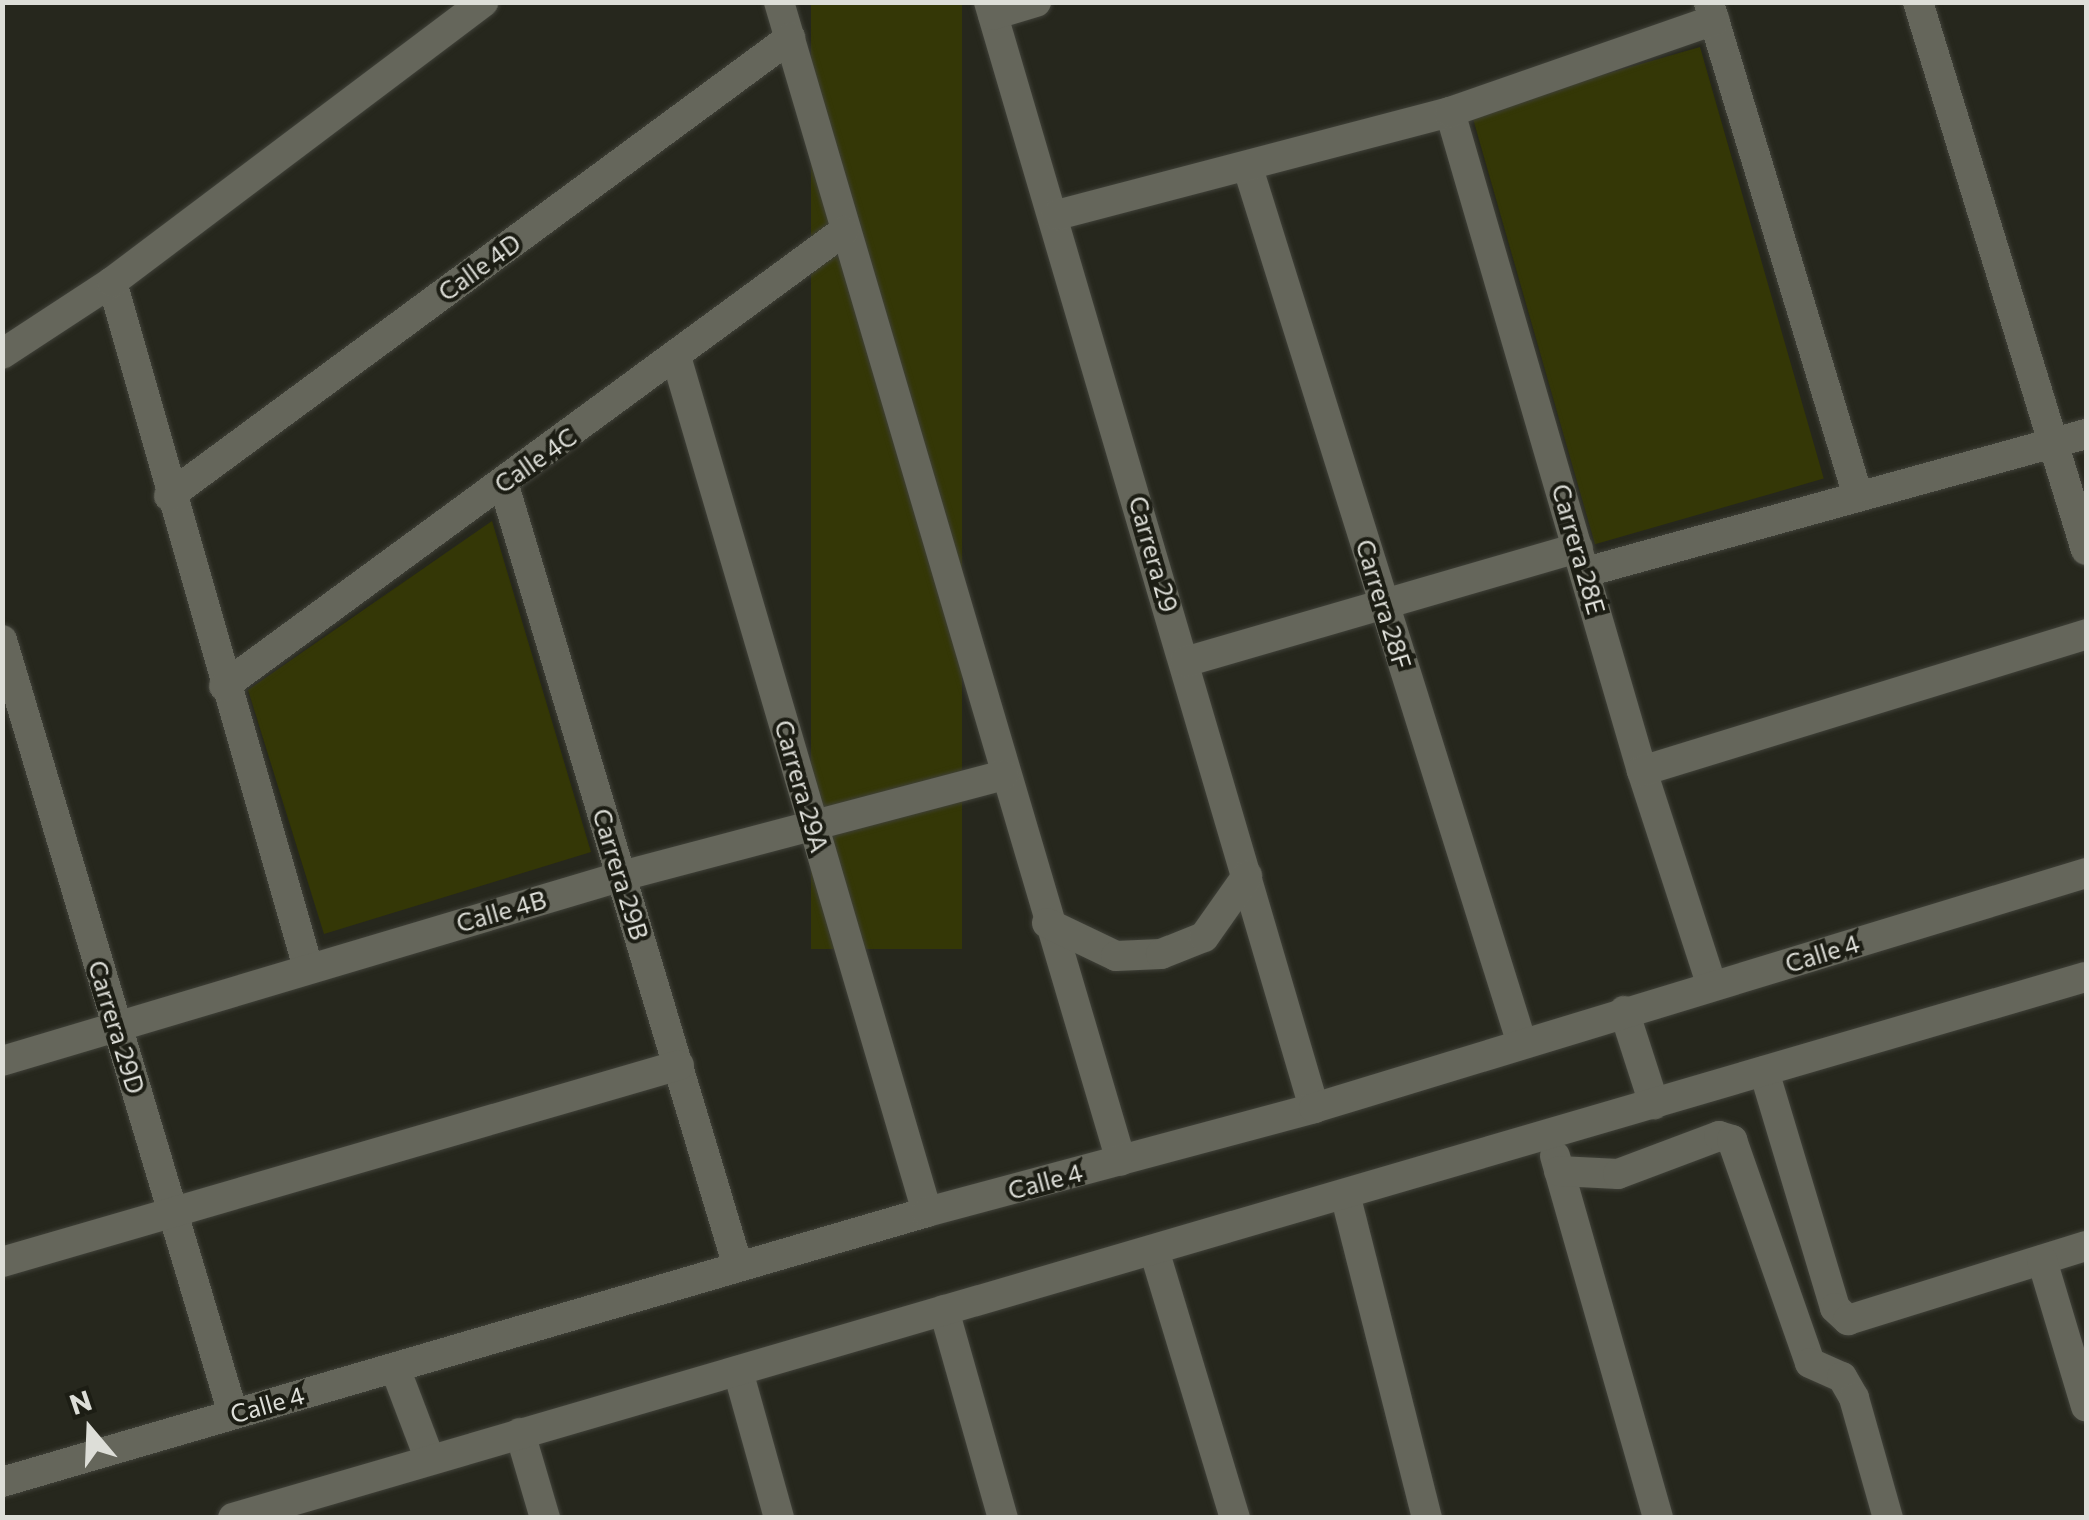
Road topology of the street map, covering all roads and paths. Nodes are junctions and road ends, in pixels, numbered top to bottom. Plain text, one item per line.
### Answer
1 (483, 2) edge
2 (780, 2) edge
3 (1036, 2) edge
4 (1918, 2) edge
5 (991, 9) edge
6 (1712, 11) edge
7 (790, 38) junction
8 (1450, 112) junction
9 (1248, 168) junction
10 (1057, 215) junction
11 (844, 232) junction
12 (112, 282) junction
13 (2, 354) edge
14 (677, 360) junction
15 (2086, 434) edge
16 (2054, 443) junction
17 (503, 482) junction
18 (1857, 493) junction
19 (169, 496) junction
20 (2086, 550) edge
21 (1582, 560) junction
22 (1383, 600) junction
23 (2086, 634) edge
24 (2, 640) edge
25 (1186, 662) junction
26 (224, 686) junction
27 (1642, 770) junction
28 (1004, 775) junction
29 (814, 828) junction
30 (2086, 874) edge
31 (622, 876) junction
32 (1247, 876) junction
33 (1046, 923) junction
34 (308, 968) junction
35 (2086, 977) edge
36 (1712, 986) junction
37 (1624, 1011) junction
38 (117, 1027) junction
39 (1521, 1040) junction
40 (2, 1060) edge
41 (679, 1065) junction
42 (1764, 1071) junction
43 (1654, 1104) junction
44 (1314, 1108) junction
45 (1548, 1134) junction
46 (1121, 1161) junction
47 (1559, 1171) junction
48 (1346, 1194) junction
49 (172, 1212) junction
50 (927, 1212) junction
51 (2086, 1246) edge
52 (1154, 1250) junction
53 (2042, 1260) junction
54 (2, 1262) edge
55 (738, 1267) junction
56 (944, 1310) junction
57 (394, 1368) junction
58 (738, 1371) junction
59 (2086, 1407) edge
60 (232, 1414) junction
61 (520, 1433) junction
62 (430, 1460) junction
63 (2, 1482) edge
64 (234, 1518) edge
65 (545, 1518) edge
66 (779, 1518) edge
67 (1003, 1518) edge
68 (1235, 1518) edge
69 (1427, 1518) edge
70 (1658, 1518) edge
71 (1888, 1518) edge

1 - 12 street
2 - 7 street
3 - 5 street
4 - 16 street
5 - 10 street, Carrera 29
6 - 8 street
6 - 18 street
7 - 11 street
7 - 19 street, Calle 4D
8 - 9 street
8 - 21 street, Carrera 28E
9 - 10 street
9 - 22 street, Carrera 28F
10 - 25 street, Carrera 29
11 - 14 street, Calle 4C
11 - 28 street
12 - 13 street
12 - 19 street
14 - 17 street, Calle 4C
14 - 29 street, Carrera 29A
15 - 16 street
16 - 18 street
16 - 20 street
17 - 26 street, Calle 4C
17 - 31 street, Carrera 29B
18 - 21 street
19 - 26 street
21 - 22 street
21 - 27 street, Carrera 28E
22 - 25 street
22 - 39 street, Carrera 28F
23 - 27 street
24 - 38 street, Carrera 29D
25 - 32 street, Carrera 29
26 - 34 street
27 - 36 street, Carrera 28E
28 - 29 street, Calle 4B
28 - 33 street
29 - 31 street, Calle 4B
29 - 50 street, Carrera 29A
30 - 36 street, Calle 4
31 - 34 street, Calle 4B
31 - 41 street, Carrera 29B
32 - 33 street
32 - 44 street, Carrera 29
33 - 46 street
34 - 38 street, Calle 4B
35 - 42 street
36 - 37 street, Calle 4
37 - 39 street, Calle 4
37 - 43 street
38 - 40 street, Calle 4B
38 - 49 street, Carrera 29D
39 - 44 street, Calle 4
41 - 49 street
41 - 55 street, Carrera 29B
42 - 43 street
42 - 53 street
43 - 45 street
44 - 46 street, Calle 4
45 - 47 street
45 - 48 street
46 - 50 street, Calle 4
47 - 70 street
47 - 71 street
48 - 52 street
48 - 69 street
49 - 54 street
49 - 60 street, Carrera 29D
50 - 55 street, Calle 4
51 - 53 street
52 - 56 street
52 - 68 street
53 - 59 street
55 - 57 street, Calle 4
56 - 58 street
56 - 67 street
57 - 60 street, Calle 4
57 - 62 street
58 - 61 street
58 - 66 street
60 - 63 street, Calle 4
61 - 62 street
61 - 65 street
62 - 64 street

